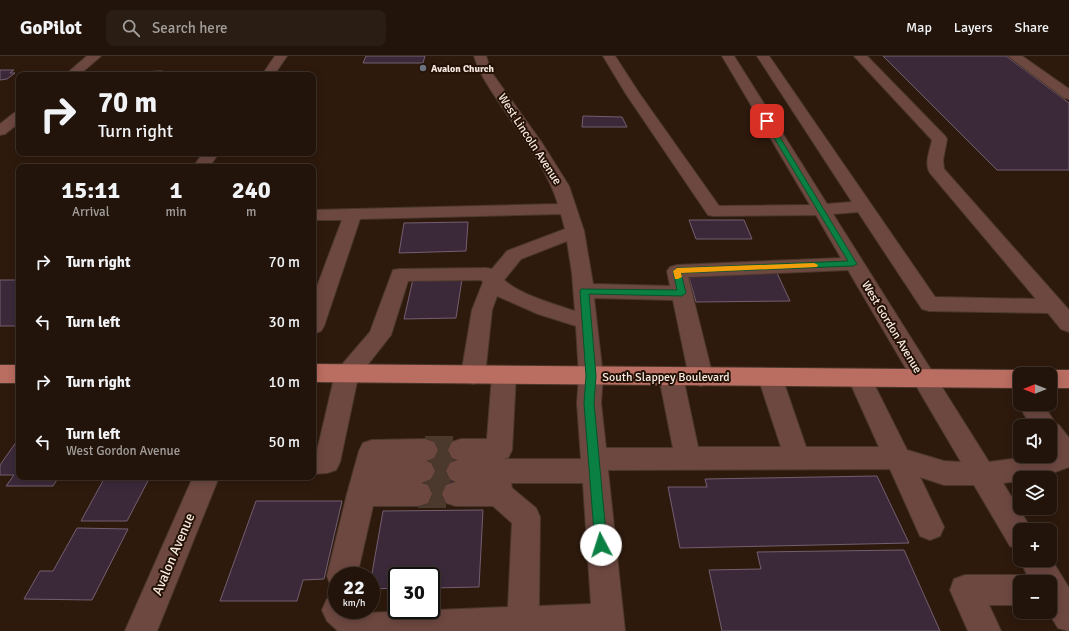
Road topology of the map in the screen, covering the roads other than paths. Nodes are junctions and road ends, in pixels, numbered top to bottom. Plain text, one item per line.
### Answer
1 (95, 56) edge
2 (281, 56) edge
3 (480, 56) edge
4 (609, 56) edge
5 (860, 56) edge
6 (1014, 56) edge
7 (746, 57) edge
8 (75, 72) edge
9 (270, 72) edge
10 (1069, 95) edge
11 (16, 118) edge
12 (0, 131) edge
13 (864, 206) junction
14 (569, 209) junction
15 (820, 210) junction
16 (353, 214) junction
17 (316, 215) edge
18 (574, 232) junction
19 (853, 264) junction
20 (493, 281) junction
21 (584, 291) junction
22 (682, 293) junction
23 (1054, 306) junction
24 (316, 315) edge
25 (587, 322) junction
26 (1069, 324) edge
27 (316, 373) edge
28 (0, 374) edge
29 (16, 374) edge
30 (347, 374) junction
31 (474, 375) junction
32 (504, 375) junction
33 (591, 376) junction
34 (671, 377) junction
35 (701, 377) junction
36 (770, 377) junction
37 (860, 378) junction
38 (922, 378) junction
39 (1013, 382) edge
40 (1057, 441) edge
41 (1068, 456) edge
42 (797, 458) junction
43 (898, 458) junction
44 (688, 459) junction
45 (316, 463) edge
46 (595, 465) junction
47 (499, 472) junction
48 (983, 474) junction
49 (205, 480) edge
50 (364, 483) junction
51 (1013, 524) edge
52 (930, 527) dead end
53 (344, 567) edge
54 (1013, 590) edge
55 (1057, 598) edge
56 (1069, 617) edge
57 (349, 619) edge
58 (523, 622) junction
59 (608, 625) edge
60 (141, 631) edge
61 (985, 631) edge

1 - 8 street
2 - 9 street
3 - 14 street, West Lincoln Avenue
4 - 15 street
5 - 23 street
6 - 10 street
7 - 13 street
7 - 15 street, West Gordon Avenue
11 - 12 street
13 - 15 street
13 - 23 street
14 - 16 street
14 - 18 street, West Lincoln Avenue
15 - 19 street, West Gordon Avenue
16 - 17 street
16 - 24 street
18 - 20 street
18 - 21 street, West Lincoln Avenue
19 - 22 street
19 - 38 street, West Gordon Avenue
20 - 25 street
20 - 30 street
20 - 31 street
21 - 22 street
21 - 25 street, West Lincoln Avenue
22 - 35 street
23 - 26 street
25 - 33 street, West Lincoln Avenue
27 - 30 main road, South Slappey Boulevard
28 - 29 main road
30 - 31 main road, South Slappey Boulevard
30 - 45 street
31 - 32 main road, South Slappey Boulevard
32 - 33 main road, South Slappey Boulevard
32 - 47 street
33 - 34 main road, South Slappey Boulevard
33 - 46 street, West Lincoln Avenue
34 - 35 main road, South Slappey Boulevard
34 - 44 street
35 - 36 main road, South Slappey Boulevard
36 - 37 main road, South Slappey Boulevard
36 - 42 street
37 - 38 main road, South Slappey Boulevard
37 - 43 street
38 - 39 main road, South Slappey Boulevard
38 - 48 street, West Gordon Avenue
40 - 41 street
41 - 48 street
42 - 43 street
42 - 44 street
43 - 48 street
43 - 52 street
44 - 46 street
46 - 47 street
46 - 59 street, West Lincoln Avenue
47 - 47 street
47 - 58 street
48 - 51 street, West Gordon Avenue
49 - 60 street, Avalon Avenue
50 - 50 street
50 - 53 street
54 - 61 street
55 - 56 street
57 - 58 street
58 - 59 street

